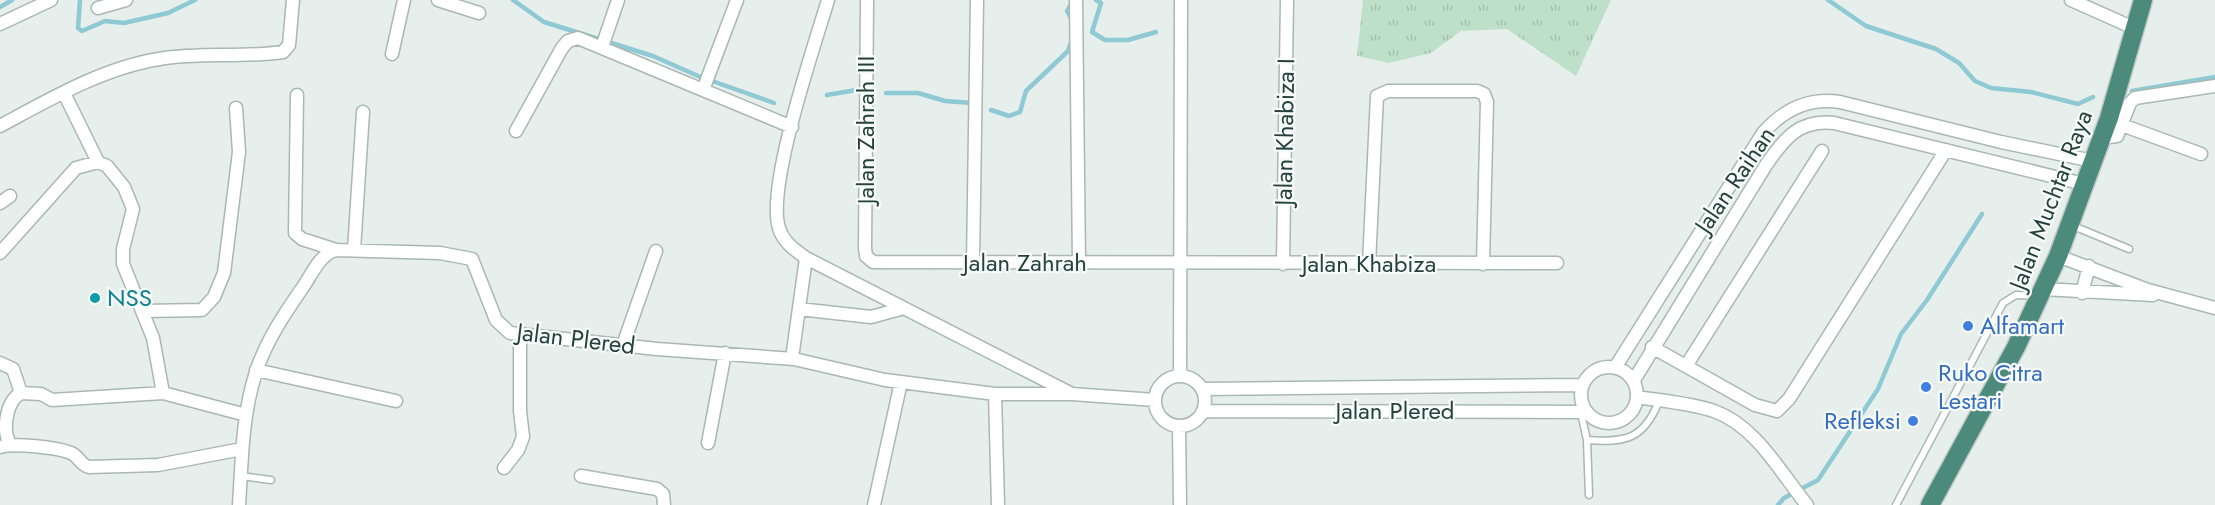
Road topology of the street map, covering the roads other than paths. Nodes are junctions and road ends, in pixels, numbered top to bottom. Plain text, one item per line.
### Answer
1 (51, 0) edge
2 (126, 0) edge
3 (293, 0) edge
4 (404, 0) edge
5 (438, 0) edge
6 (618, 0) edge
7 (737, 0) edge
8 (828, 0) edge
9 (867, 0) edge
10 (977, 0) edge
11 (1076, 0) edge
12 (1181, 0) edge
13 (1287, 0) edge
14 (2071, 0) edge
15 (2143, 0) edge
16 (98, 8) dead end
17 (479, 13) dead end
18 (0, 24) edge
19 (2136, 29) junction
20 (603, 45) junction
21 (392, 54) dead end
22 (2215, 86) edge
23 (704, 87) junction
24 (64, 93) junction
25 (297, 95) dead end
26 (236, 108) dead end
27 (363, 112) dead end
28 (1904, 118) junction
29 (2122, 125) junction
30 (0, 126) edge
31 (792, 127) junction
32 (516, 131) dead end
33 (1898, 138) junction
34 (2102, 138) junction
35 (1946, 150) junction
36 (1822, 151) dead end
37 (2201, 154) dead end
38 (2093, 161) junction
39 (98, 162) junction
40 (1731, 183) junction
41 (2084, 184) junction
42 (1748, 194) junction
43 (2071, 225) junction
44 (2129, 249) dead end
45 (336, 250) junction
46 (354, 250) junction
47 (656, 251) dead end
48 (0, 253) edge
49 (2058, 256) junction
50 (806, 258) junction
51 (869, 260) joint
52 (973, 263) junction
53 (1079, 263) junction
54 (1557, 263) dead end
55 (1181, 264) junction
56 (1283, 264) junction
57 (1370, 264) junction
58 (1482, 264) junction
59 (2089, 266) junction
60 (2042, 292) junction
61 (2082, 293) junction
62 (2166, 296) junction
63 (904, 308) junction
64 (2215, 308) edge
65 (799, 309) junction
66 (143, 311) junction
67 (520, 334) junction
68 (623, 345) junction
69 (1652, 347) junction
70 (793, 351) dead end
71 (725, 354) junction
72 (0, 363) edge
73 (1616, 366) junction
74 (1686, 366) junction
75 (256, 370) junction
76 (1180, 376) junction
77 (1634, 380) junction
78 (901, 382) junction
79 (1582, 385) junction
80 (1202, 389) junction
81 (1395, 389) junction
82 (21, 393) junction
83 (163, 393) junction
84 (995, 394) junction
85 (1072, 394) junction
86 (1637, 397) junction
87 (1155, 400) junction
88 (1659, 400) junction
89 (396, 401) dead end
90 (1203, 411) junction
91 (1396, 411) junction
92 (1584, 412) junction
93 (246, 415) junction
94 (1179, 426) junction
95 (1587, 440) junction
96 (708, 442) dead end
97 (5, 446) edge
98 (242, 449) junction
99 (504, 468) dead end
100 (581, 476) dead end
101 (241, 477) junction
102 (271, 480) dead end
103 (1589, 495) dead end
104 (239, 505) edge
105 (664, 505) edge
106 (874, 505) edge
107 (998, 505) edge
108 (1180, 505) edge
109 (1807, 505) edge
110 (1896, 505) edge
111 (1930, 505) edge

1 - 18 street
2 - 16 street
3 - 24 street
4 - 21 street
5 - 17 street
6 - 20 street
7 - 23 street
8 - 31 street
9 - 51 street, Jalan Zahrah III
10 - 52 street
11 - 53 street
12 - 55 street
13 - 56 street, Jalan Khabiza I
14 - 19 street
15 - 19 highway, Jalan Muchtar Raya
19 - 34 highway, Jalan Muchtar Raya
20 - 23 street
20 - 32 street
22 - 29 street
23 - 31 street
24 - 30 street
24 - 39 street
25 - 45 street, Jalan Plered
26 - 66 street
27 - 46 street
28 - 33 street
28 - 38 street, Jalan Raihan
28 - 40 street, Jalan Raihan
29 - 34 street
29 - 37 street
31 - 50 street
33 - 35 street, Jalan Raihan
33 - 42 street, Jalan Raihan
34 - 38 highway, Jalan Muchtar Raya
35 - 41 street, Jalan Raihan
35 - 74 street
36 - 74 street
38 - 41 highway, Jalan Muchtar Raya
39 - 48 street
39 - 66 street
40 - 42 street
40 - 73 street, Jalan Raihan
41 - 43 highway, Jalan Muchtar Raya
42 - 69 street, Jalan Raihan
43 - 44 lane
43 - 49 highway, Jalan Muchtar Raya
45 - 46 street, Jalan Plered
45 - 75 street
46 - 67 street, Jalan Plered
47 - 68 street
49 - 59 street
49 - 60 highway, Jalan Muchtar Raya
50 - 63 street
50 - 65 street
51 - 52 street, Jalan Zahrah
52 - 53 street, Jalan Zahrah
53 - 55 street, Jalan Zahrah
54 - 58 street, Jalan Khabiza
55 - 56 street, Jalan Khabiza
55 - 76 street
56 - 57 street, Jalan Khabiza
57 - 58 street, Jalan Khabiza
57 - 58 street
59 - 61 street
59 - 62 street
60 - 61 street
60 - 110 lane
60 - 111 highway, Jalan Muchtar Raya
61 - 62 street
62 - 64 street
63 - 65 street
63 - 85 street
65 - 70 street
66 - 83 street
67 - 68 street, Jalan Plered
67 - 99 street
68 - 71 street, Jalan Plered
69 - 74 street
69 - 77 street, Jalan Raihan
71 - 78 street, Jalan Plered
71 - 96 street
72 - 82 street
73 - 77 street
73 - 79 street
75 - 89 street
75 - 93 street
76 - 80 street
76 - 87 street
77 - 86 street
78 - 84 street, Jalan Plered
78 - 106 street
79 - 81 street
79 - 92 street
80 - 81 street
80 - 90 street
81 - 91 street
82 - 83 street
82 - 97 street
83 - 93 street
84 - 85 street, Jalan Plered
84 - 107 street
85 - 87 street, Jalan Plered
86 - 88 street
86 - 92 street
87 - 94 street
88 - 95 lane
88 - 109 street
90 - 91 street, Jalan Plered
90 - 94 street
91 - 92 street, Jalan Plered
92 - 95 lane
93 - 98 street
94 - 108 street
95 - 103 lane
97 - 98 street
98 - 101 street
100 - 105 street
101 - 102 lane
101 - 104 street

